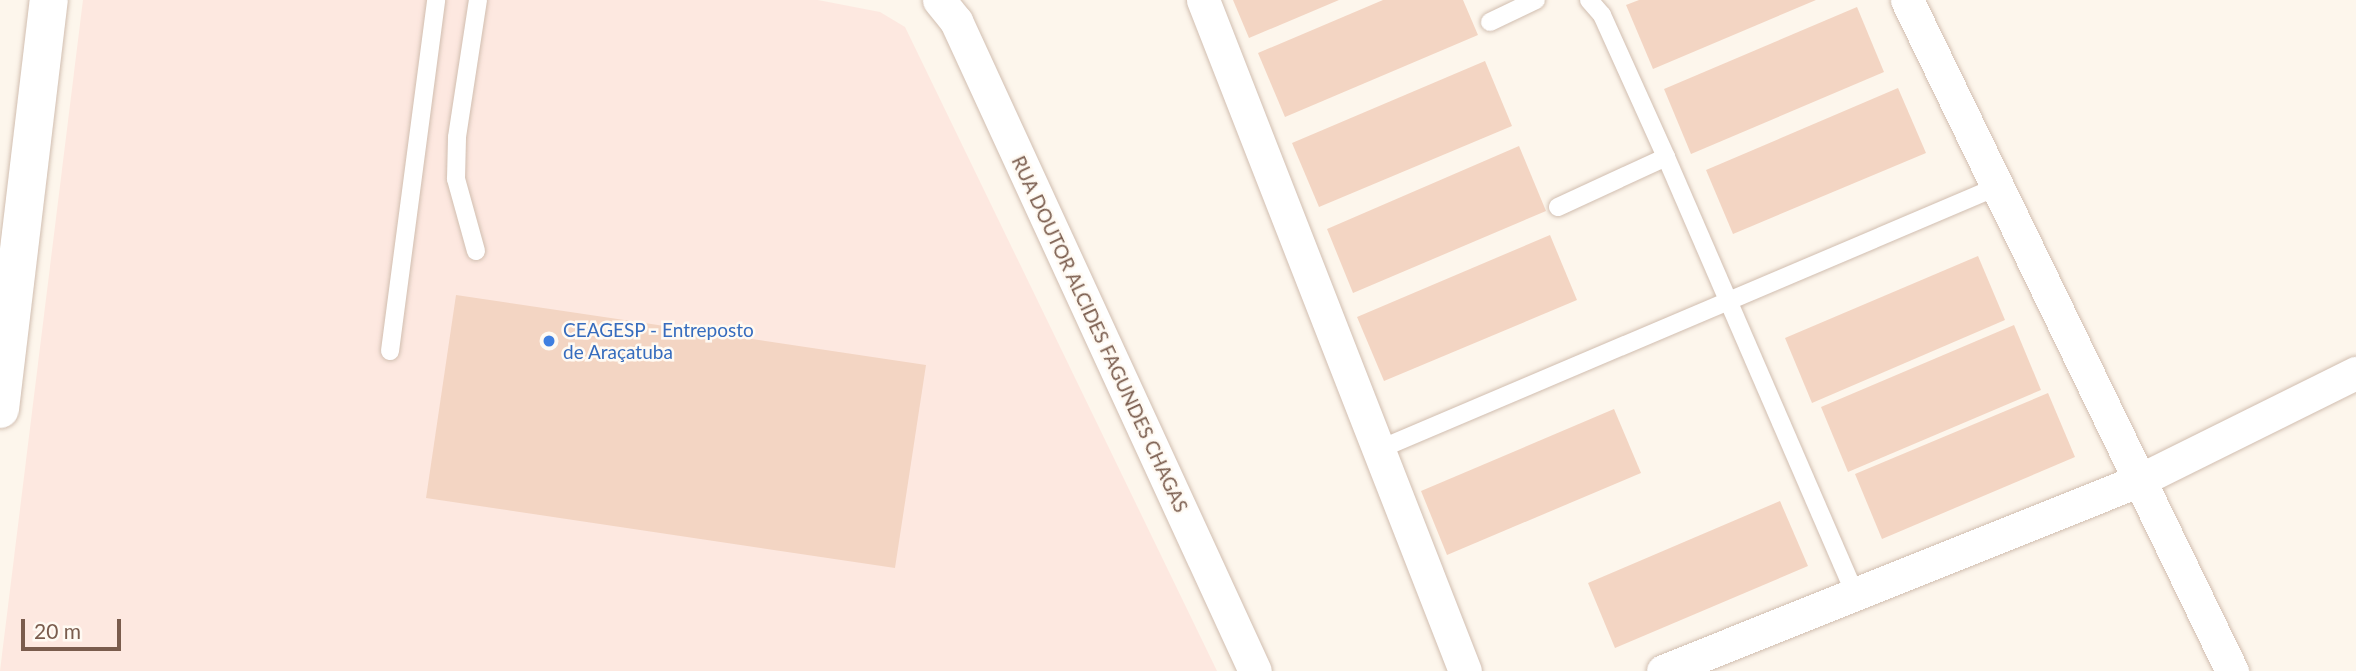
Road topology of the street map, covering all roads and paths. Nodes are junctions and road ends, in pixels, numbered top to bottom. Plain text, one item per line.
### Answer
1 (49, 0) edge
2 (436, 0) edge
3 (478, 0) edge
4 (939, 0) edge
5 (1203, 0) edge
6 (1536, 0) edge
7 (1589, 0) edge
8 (1907, 0) edge
9 (1490, 22) dead end
10 (1666, 157) junction
11 (1999, 186) junction
12 (1558, 206) dead end
13 (476, 251) dead end
14 (1729, 301) junction
15 (390, 351) dead end
16 (2356, 373) edge
17 (0, 409) edge
18 (1380, 449) junction
19 (2140, 480) junction
20 (1854, 591) junction
21 (1255, 671) edge
22 (1465, 671) edge
23 (1663, 671) edge
24 (2232, 671) edge

1 - 17 street
2 - 15 lane
3 - 13 lane
4 - 21 street, RUA DOUTOR ALCIDES FAGUNDES CHAGAS
5 - 18 street
6 - 9 lane
7 - 10 lane
8 - 11 street
10 - 12 lane
10 - 14 lane
11 - 14 lane
11 - 19 street
14 - 18 lane
14 - 20 lane
16 - 19 street
18 - 22 street
19 - 20 street
19 - 24 street
20 - 23 street

